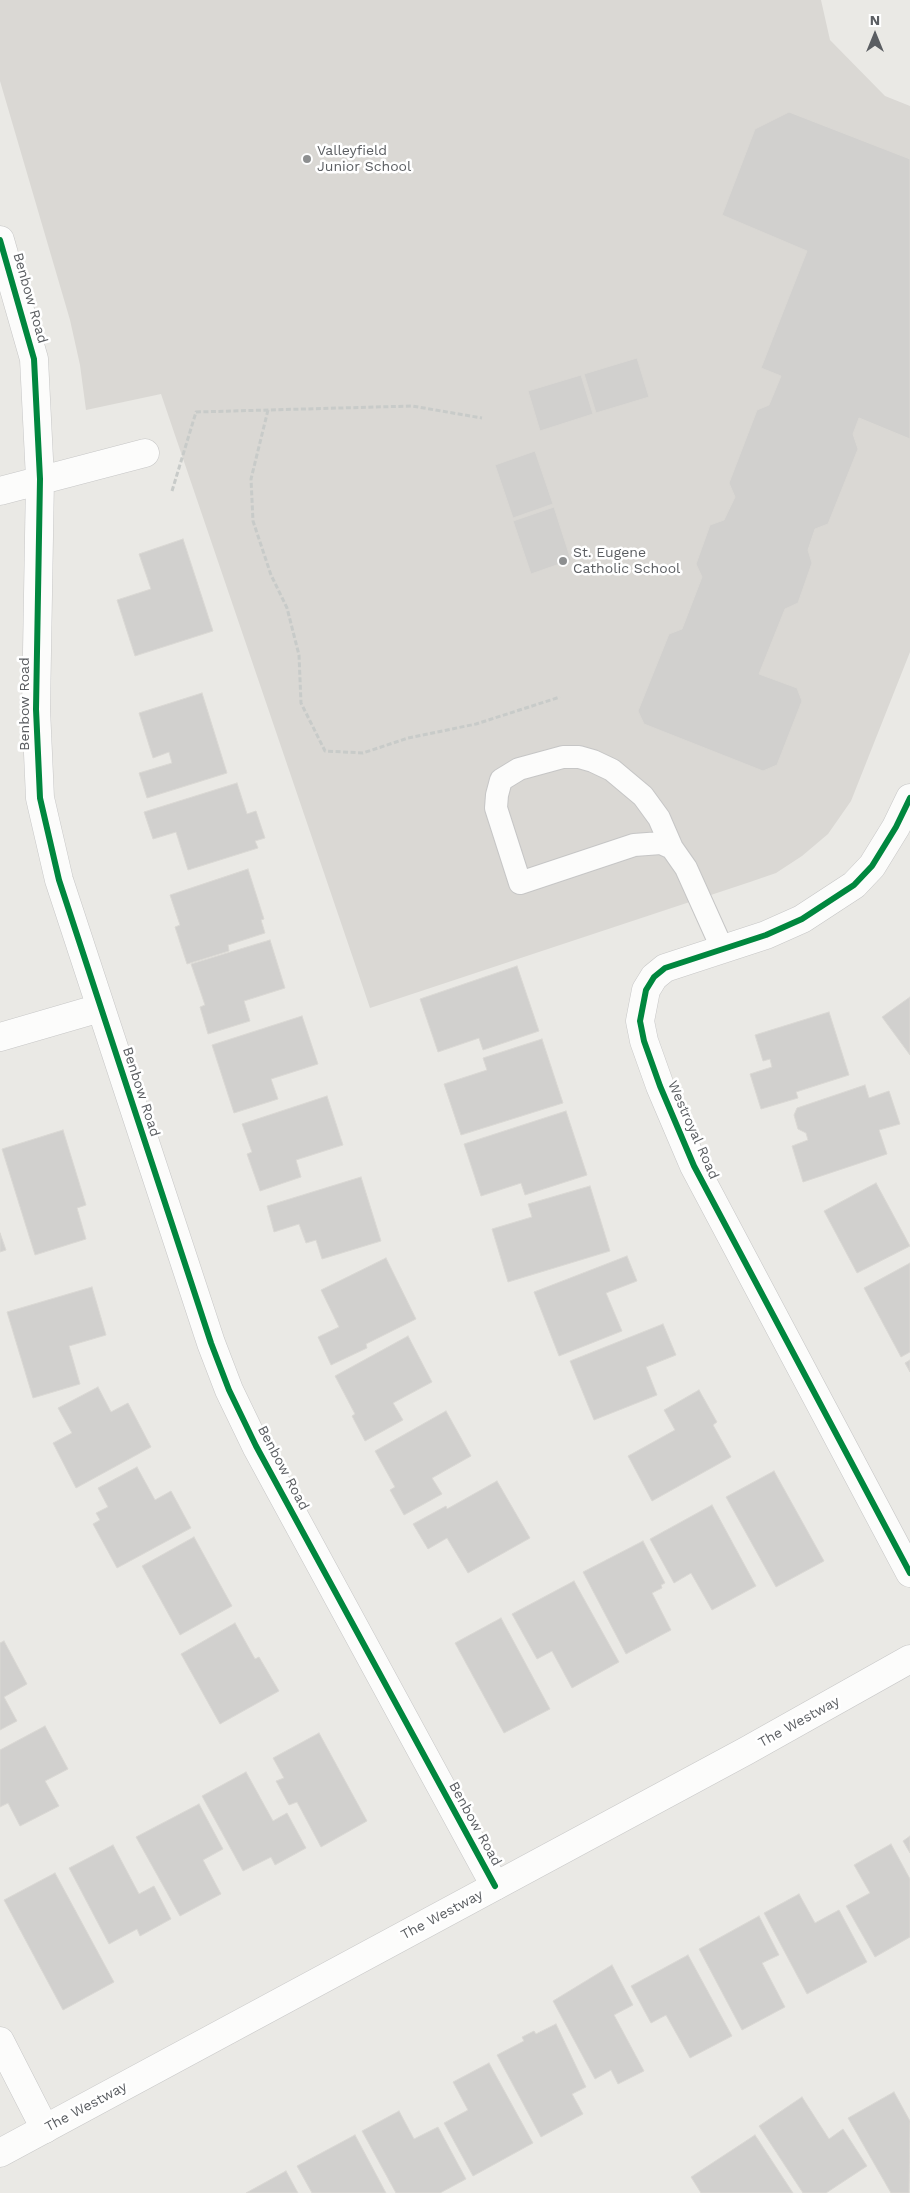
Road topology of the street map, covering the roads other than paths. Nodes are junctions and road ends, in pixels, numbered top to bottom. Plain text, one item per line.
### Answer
1 (0, 240) edge
2 (145, 453) dead end
3 (40, 479) junction
4 (0, 491) edge
5 (910, 798) edge
6 (672, 848) junction
7 (722, 948) junction
8 (100, 1008) junction
9 (0, 1037) edge
10 (910, 1573) edge
11 (910, 1659) edge
12 (495, 1886) junction
13 (0, 2041) edge
14 (45, 2129) junction
15 (0, 2154) edge

1 - 3 street, Benbow Road
2 - 3 street
3 - 4 street
3 - 8 street, Benbow Road
5 - 7 street, Westroyal Road
6 - 6 lane
6 - 7 lane
7 - 10 street, Westroyal Road
8 - 9 street
8 - 12 street, Benbow Road
11 - 12 street, The Westway
12 - 14 street, The Westway
13 - 14 street
14 - 15 street, The Westway

